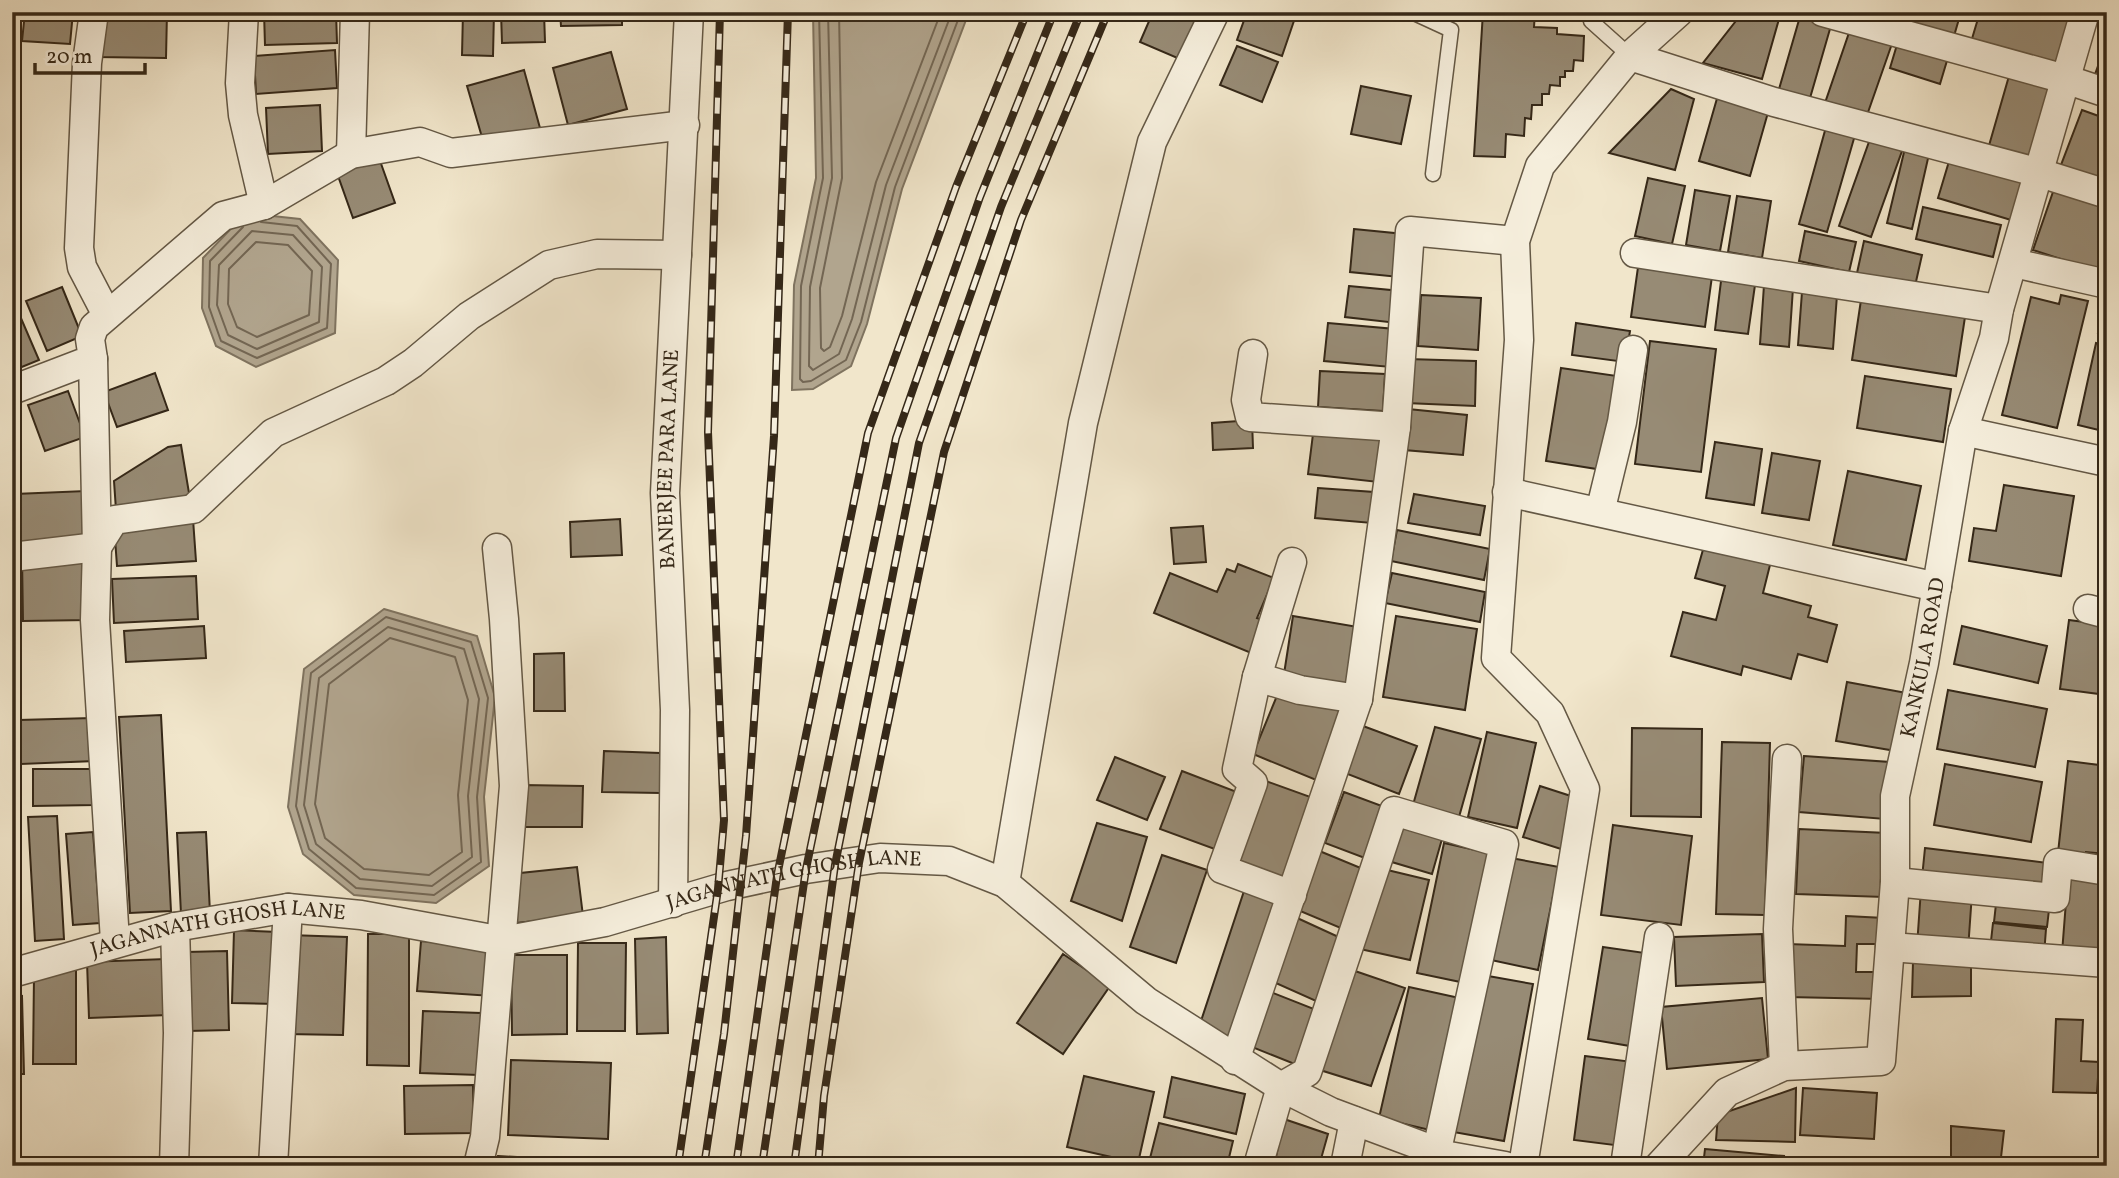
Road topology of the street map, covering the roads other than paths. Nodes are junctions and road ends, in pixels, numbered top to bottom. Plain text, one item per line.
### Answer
1 (94, 12) edge
2 (244, 12) edge
3 (355, 12) edge
4 (689, 12) edge
5 (1216, 12) edge
6 (1412, 12) edge
7 (1590, 12) edge
8 (1679, 12) edge
9 (1823, 12) edge
10 (2085, 12) edge
11 (1630, 56) junction
12 (2065, 79) junction
13 (2107, 93) edge
14 (685, 125) junction
15 (351, 154) junction
16 (2040, 173) junction
17 (1433, 174) dead end
18 (2107, 194) edge
19 (264, 205) junction
20 (1515, 241) junction
21 (1635, 253) dead end
22 (677, 256) junction
23 (2014, 263) junction
24 (2107, 284) edge
25 (1999, 309) junction
26 (107, 315) junction
27 (1633, 351) dead end
28 (1253, 354) dead end
29 (93, 359) junction
30 (12, 390) edge
31 (1396, 428) junction
32 (1963, 431) junction
33 (2107, 462) edge
34 (1507, 492) junction
35 (1600, 512) junction
36 (97, 547) junction
37 (497, 548) dead end
38 (12, 557) edge
39 (1292, 562) dead end
40 (1937, 587) junction
41 (1257, 677) junction
42 (1358, 699) junction
43 (1787, 759) dead end
44 (2107, 871) edge
45 (1895, 882) junction
46 (1005, 883) junction
47 (1292, 895) junction
48 (673, 903) junction
49 (288, 908) junction
50 (175, 927) junction
51 (1659, 937) dead end
52 (115, 941) junction
53 (503, 941) junction
54 (1890, 947) junction
55 (2107, 963) edge
56 (12, 973) edge
57 (1235, 1060) junction
58 (1784, 1066) junction
59 (1281, 1087) junction
60 (1354, 1121) junction
61 (1437, 1150) junction
62 (174, 1166) edge
63 (273, 1166) edge
64 (478, 1166) edge
65 (1258, 1166) edge
66 (1345, 1166) edge
67 (1505, 1166) edge
68 (1523, 1166) edge
69 (1625, 1166) edge
70 (1659, 1166) edge

1 - 26 street
2 - 19 street
3 - 15 street
4 - 14 street, BANERJEE PARA LANE
5 - 46 street
6 - 17 lane
7 - 11 lane
8 - 11 street
9 - 12 street
10 - 12 street, KANKULA ROAD
11 - 16 street
11 - 20 street
12 - 13 street
12 - 16 street, KANKULA ROAD
14 - 15 street
14 - 22 street, BANERJEE PARA LANE
15 - 19 street
16 - 18 street
16 - 23 street, KANKULA ROAD
19 - 26 street
20 - 31 street
20 - 34 street
21 - 25 street
22 - 36 street
22 - 48 street, BANERJEE PARA LANE
23 - 24 street
23 - 25 street, KANKULA ROAD
25 - 32 street, KANKULA ROAD
26 - 29 street
27 - 35 street
28 - 31 street
29 - 30 street
29 - 36 street
31 - 42 street
32 - 33 street
32 - 40 street, KANKULA ROAD
34 - 35 street
34 - 68 street
35 - 40 street
36 - 38 street
36 - 52 street
37 - 53 street
39 - 41 street
40 - 45 street, KANKULA ROAD
41 - 42 street
41 - 47 street
42 - 47 street
43 - 58 street
44 - 45 street
45 - 54 street, KANKULA ROAD
46 - 48 street, JAGANNATH GHOSH LANE
46 - 57 street, JAGANNATH GHOSH LANE
47 - 57 street
48 - 53 street, JAGANNATH GHOSH LANE
49 - 50 street, JAGANNATH GHOSH LANE
49 - 53 street, JAGANNATH GHOSH LANE
49 - 63 street
50 - 52 street, JAGANNATH GHOSH LANE
50 - 62 street
51 - 69 street
52 - 56 street, JAGANNATH GHOSH LANE
53 - 64 street
54 - 55 street
54 - 58 street, KANKULA ROAD
57 - 59 street, JAGANNATH GHOSH LANE
58 - 70 street, KANKULA ROAD
59 - 60 street, JAGANNATH GHOSH LANE
59 - 61 street
59 - 65 street
60 - 61 street, JAGANNATH GHOSH LANE
60 - 66 street
61 - 67 street, JAGANNATH GHOSH LANE

